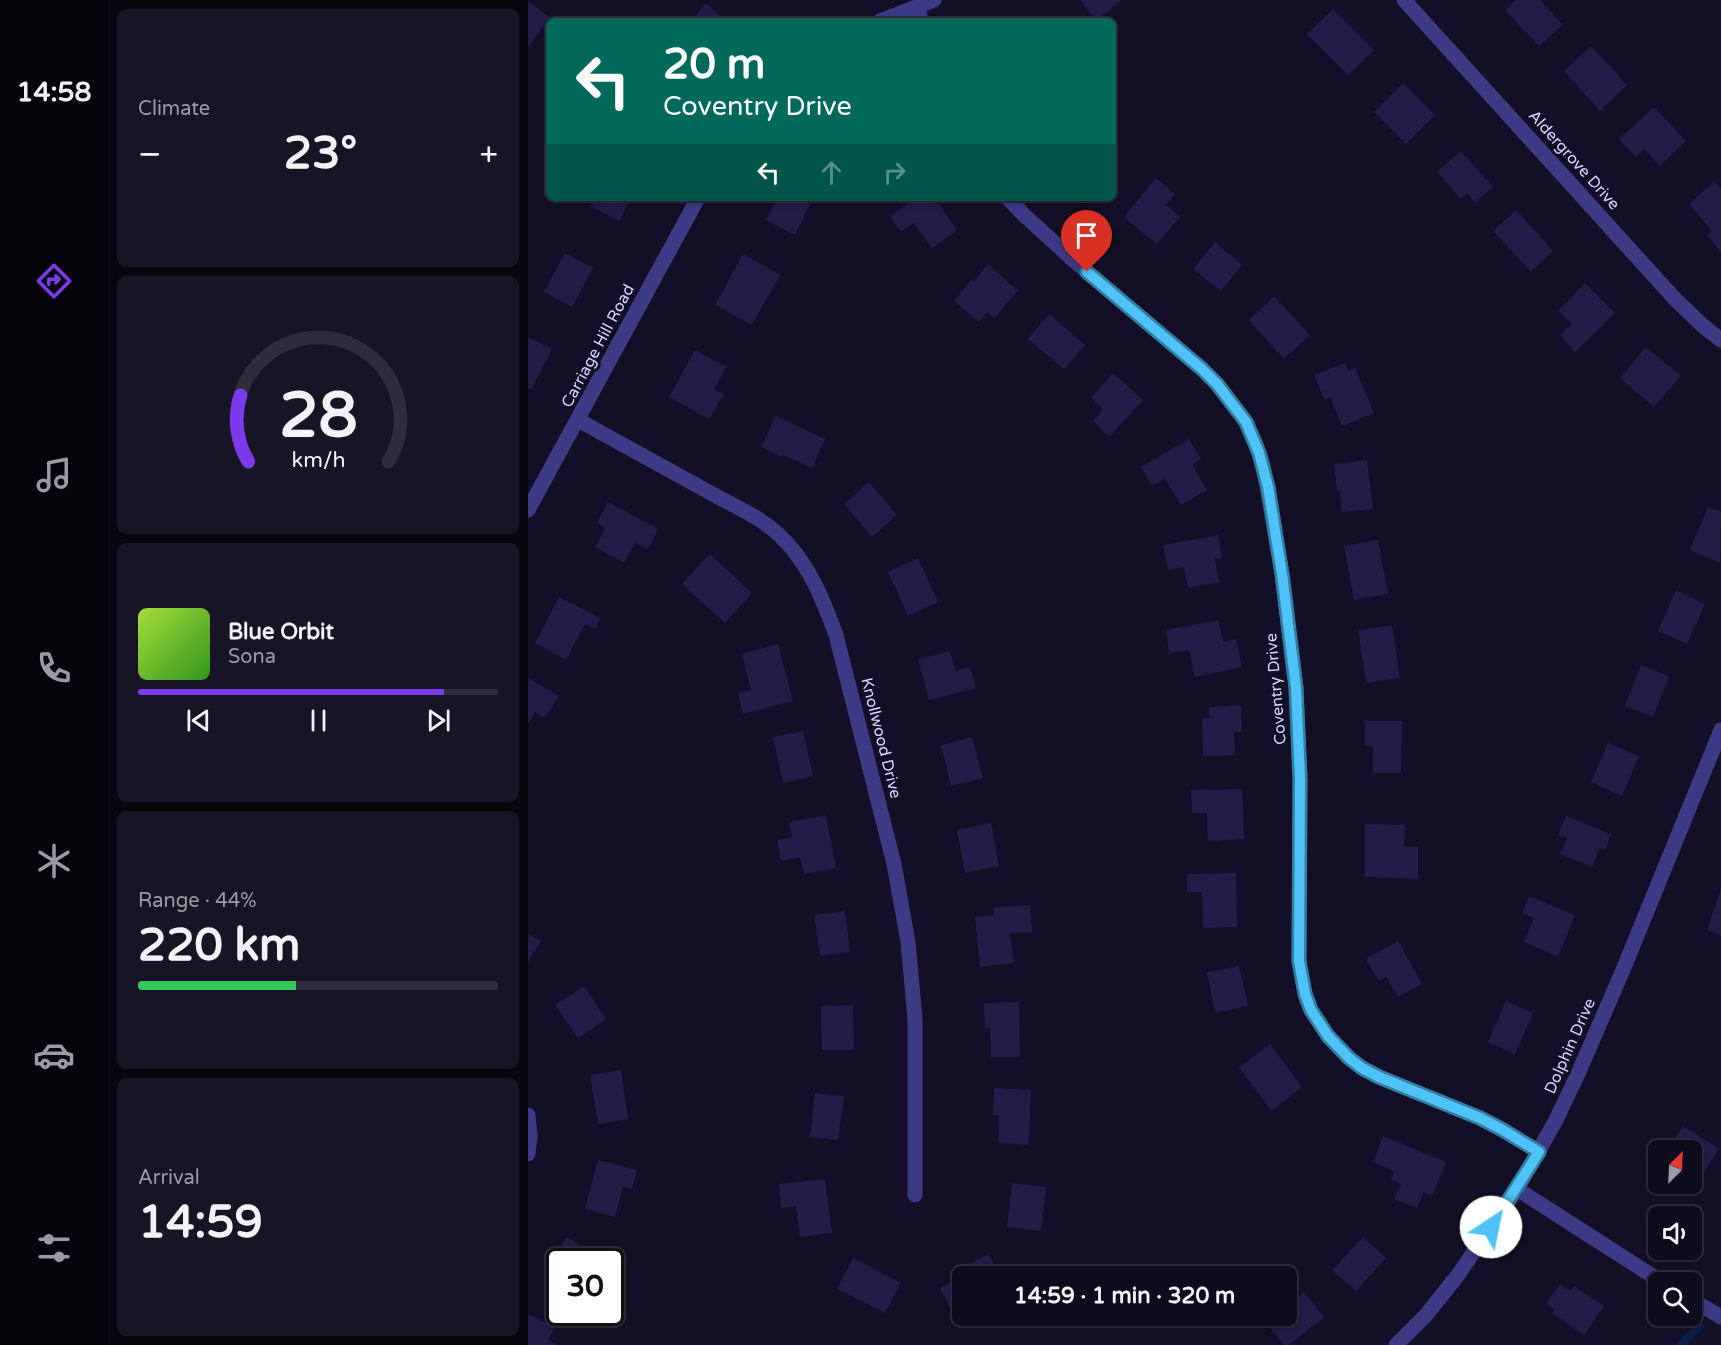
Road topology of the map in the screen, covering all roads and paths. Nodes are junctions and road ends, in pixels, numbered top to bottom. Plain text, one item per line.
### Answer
1 (934, 0) edge
2 (1404, 0) edge
3 (919, 13) edge
4 (895, 18) edge
5 (696, 201) edge
6 (1011, 201) edge
7 (1721, 340) edge
8 (578, 420) junction
9 (528, 510) edge
10 (1721, 730) edge
11 (528, 1115) edge
12 (1539, 1152) junction
13 (528, 1154) edge
14 (1516, 1189) junction
15 (915, 1195) dead end
16 (1648, 1273) edge
17 (1702, 1306) edge
18 (1721, 1317) edge
19 (1396, 1345) edge

1 - 3 street
2 - 7 street, Aldergrove Drive
3 - 4 street
5 - 8 street, Carriage Hill Road
6 - 12 street, Coventry Drive
8 - 9 street, Carriage Hill Road
8 - 15 street, Knollwood Drive
10 - 12 street, Dolphin Drive
11 - 13 street
12 - 14 street, Dolphin Drive
14 - 16 street
14 - 19 street, Dolphin Drive
17 - 18 street

